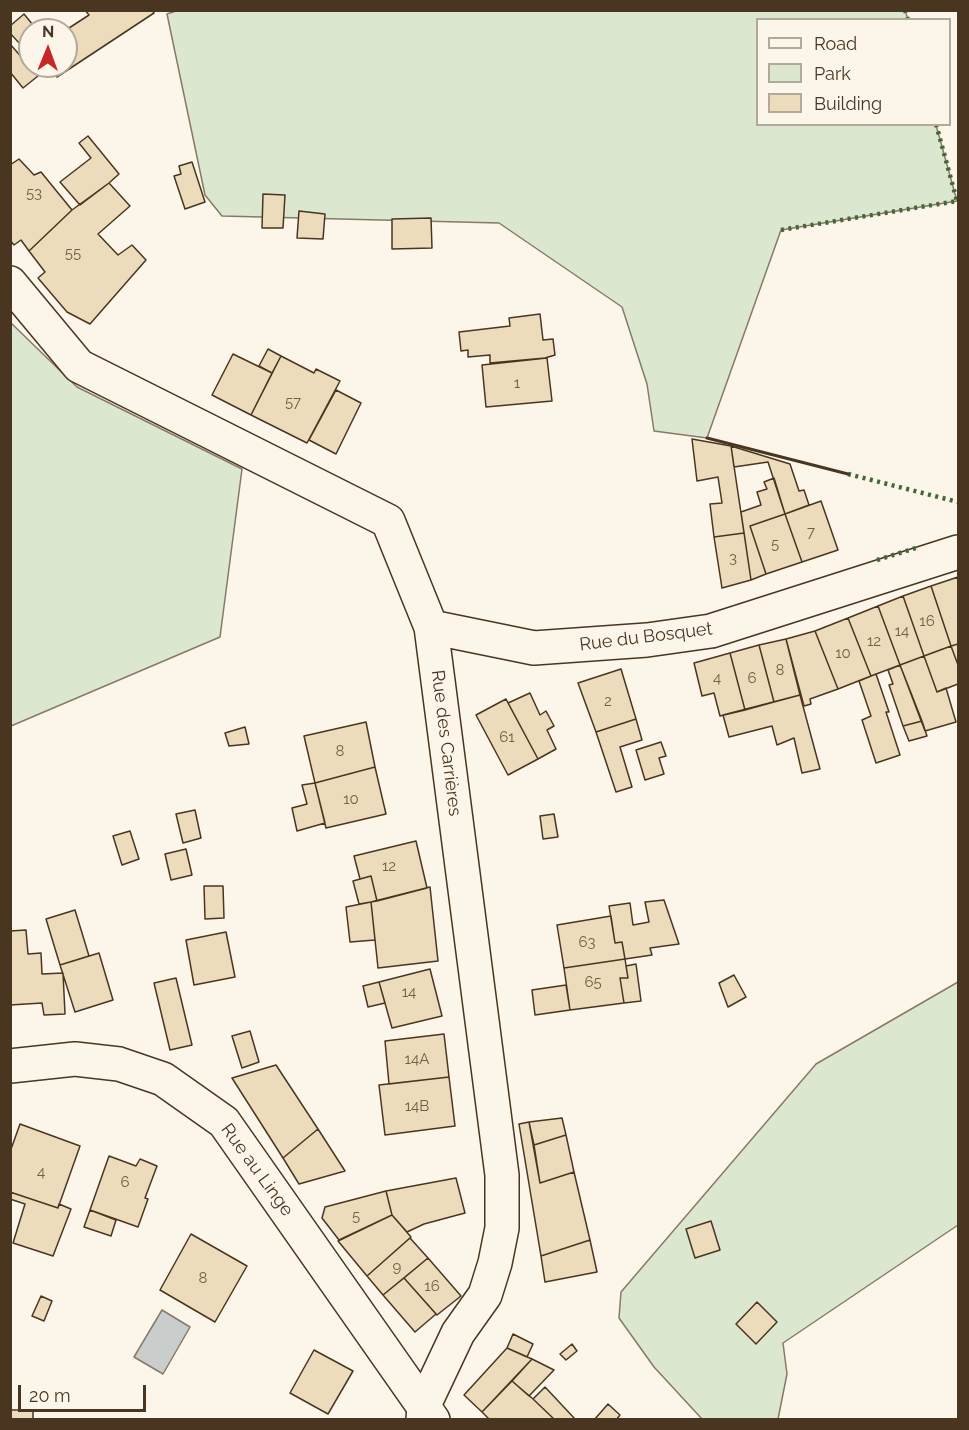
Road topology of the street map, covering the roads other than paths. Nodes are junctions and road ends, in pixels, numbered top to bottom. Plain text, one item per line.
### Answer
1 (10, 283) edge
2 (958, 552) edge
3 (431, 627) junction
4 (10, 1066) edge
5 (427, 1415) edge

1 - 3 street, Rue des Carrières
2 - 3 street, Rue du Bosquet
3 - 5 street, Rue des Carrières
4 - 5 street, Rue au Linge

